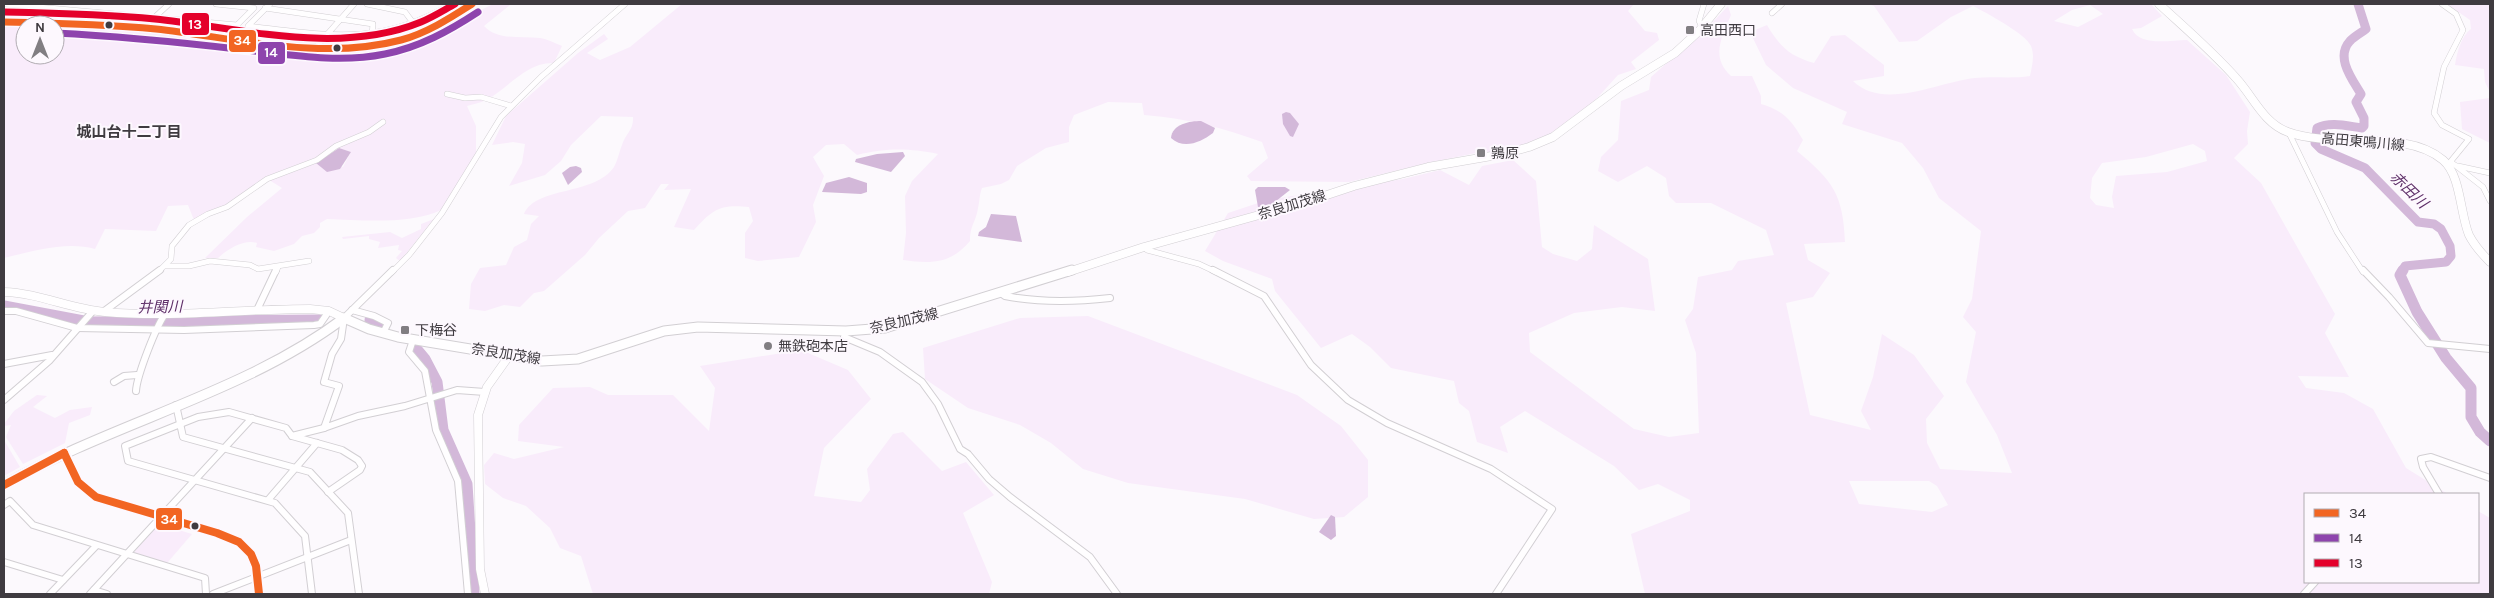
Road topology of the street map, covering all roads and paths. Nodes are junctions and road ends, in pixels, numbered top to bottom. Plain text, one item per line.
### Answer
1 (6, 4) edge
2 (72, 4) edge
3 (169, 4) edge
4 (216, 4) edge
5 (270, 4) edge
6 (354, 4) edge
7 (367, 4) edge
8 (451, 4) edge
9 (472, 4) edge
10 (625, 4) edge
11 (1704, 4) edge
12 (1721, 4) edge
13 (1782, 4) edge
14 (2159, 4) edge
15 (2442, 4) edge
16 (67, 8) junction
17 (265, 8) junction
18 (4, 10) edge
19 (1772, 13) dead end
20 (156, 16) junction
21 (342, 18) junction
22 (4, 22) edge
23 (414, 24) junction
24 (1702, 27) junction
25 (144, 28) junction
26 (326, 34) junction
27 (372, 34) junction
28 (316, 47) junction
29 (447, 94) dead end
30 (511, 106) junction
31 (384, 122) dead end
32 (2288, 132) junction
33 (2451, 164) junction
34 (2490, 173) edge
35 (2490, 200) edge
36 (1144, 247) junction
37 (309, 261) dead end
38 (2490, 262) edge
39 (166, 266) junction
40 (278, 267) junction
41 (4, 292) edge
42 (1001, 293) junction
43 (1110, 298) dead end
44 (258, 310) junction
45 (352, 310) junction
46 (4, 311) edge
47 (103, 312) junction
48 (329, 312) junction
49 (91, 313) junction
50 (162, 317) junction
51 (344, 318) junction
52 (77, 328) junction
53 (153, 330) junction
54 (846, 331) junction
55 (383, 333) junction
56 (413, 340) junction
57 (2490, 349) edge
58 (52, 355) junction
59 (509, 356) junction
60 (4, 364) edge
61 (137, 375) junction
62 (114, 382) dead end
63 (136, 390) dead end
64 (485, 392) junction
65 (432, 398) junction
66 (4, 400) edge
67 (176, 405) junction
68 (252, 418) junction
69 (181, 424) junction
70 (324, 428) junction
71 (292, 436) junction
72 (317, 443) junction
73 (224, 449) junction
74 (64, 453) junction
75 (295, 468) junction
76 (2490, 478) edge
77 (195, 480) junction
78 (4, 484) edge
79 (328, 492) junction
80 (2438, 493) edge
81 (268, 500) junction
82 (4, 505) edge
83 (161, 517) junction
84 (352, 540) junction
85 (96, 546) junction
86 (127, 555) junction
87 (308, 557) junction
88 (4, 562) edge
89 (258, 577) junction
90 (63, 580) junction
91 (2314, 583) edge
92 (92, 592) edge
93 (50, 594) edge
94 (107, 594) edge
95 (206, 594) edge
96 (213, 594) edge
97 (259, 594) edge
98 (312, 594) edge
99 (359, 594) edge
100 (468, 594) edge
101 (485, 594) edge
102 (1117, 594) edge
103 (1496, 594) edge
104 (2304, 594) edge

1 - 16 street
1 - 18 street
2 - 16 street
3 - 20 street
4 - 20 street
5 - 17 street
6 - 21 street
7 - 23 street
8 - 23 street
9 - 28 street
10 - 30 street
11 - 24 street
12 - 24 main road, 奈良加茂線
13 - 19 street
14 - 32 main road, 高田東鳴川線
15 - 33 street
16 - 20 street
17 - 21 street
17 - 26 street
20 - 25 street
21 - 26 street
21 - 27 street
22 - 25 street
23 - 27 street
24 - 36 main road, 奈良加茂線
25 - 28 street
26 - 27 street
26 - 28 street
29 - 30 street
30 - 45 street
31 - 39 street
32 - 33 main road, 高田東鳴川線
32 - 57 street
33 - 34 street
33 - 35 street
33 - 38 main road
36 - 42 main road, 奈良加茂線
36 - 103 street
37 - 40 street
39 - 40 street
39 - 47 street
40 - 44 street
41 - 49 street
42 - 43 street
42 - 54 main road, 奈良加茂線
44 - 48 street
44 - 50 street
45 - 51 street
45 - 55 street
46 - 52 street
47 - 49 street
47 - 50 street
48 - 51 street
48 - 53 street
49 - 52 street
50 - 53 street
51 - 55 main road, 奈良加茂線
51 - 67 main road
51 - 70 street
52 - 53 street
52 - 58 street
53 - 61 street
54 - 59 main road, 奈良加茂線
54 - 102 street
55 - 56 main road, 奈良加茂線
56 - 59 main road, 奈良加茂線
56 - 65 street
58 - 60 street
58 - 66 street
59 - 64 street
61 - 62 street
61 - 63 street
64 - 65 street
64 - 101 street
65 - 70 street
65 - 100 street
67 - 69 street
67 - 74 main road
68 - 69 street
68 - 71 street
68 - 73 street
69 - 73 street
69 - 77 street
70 - 71 street
71 - 72 street
72 - 75 street
72 - 79 street
73 - 75 street
73 - 77 street
74 - 78 main road
74 - 83 street
75 - 79 street
75 - 81 street
76 - 80 street
77 - 81 street
77 - 83 street
79 - 84 street
81 - 87 street
82 - 85 street
83 - 86 street
83 - 89 street
84 - 87 street
84 - 99 street
85 - 86 street
85 - 90 street
86 - 92 street
86 - 95 street
87 - 89 street
87 - 98 street
88 - 90 street
89 - 96 street
89 - 97 street
90 - 93 street
91 - 104 street
92 - 94 street

